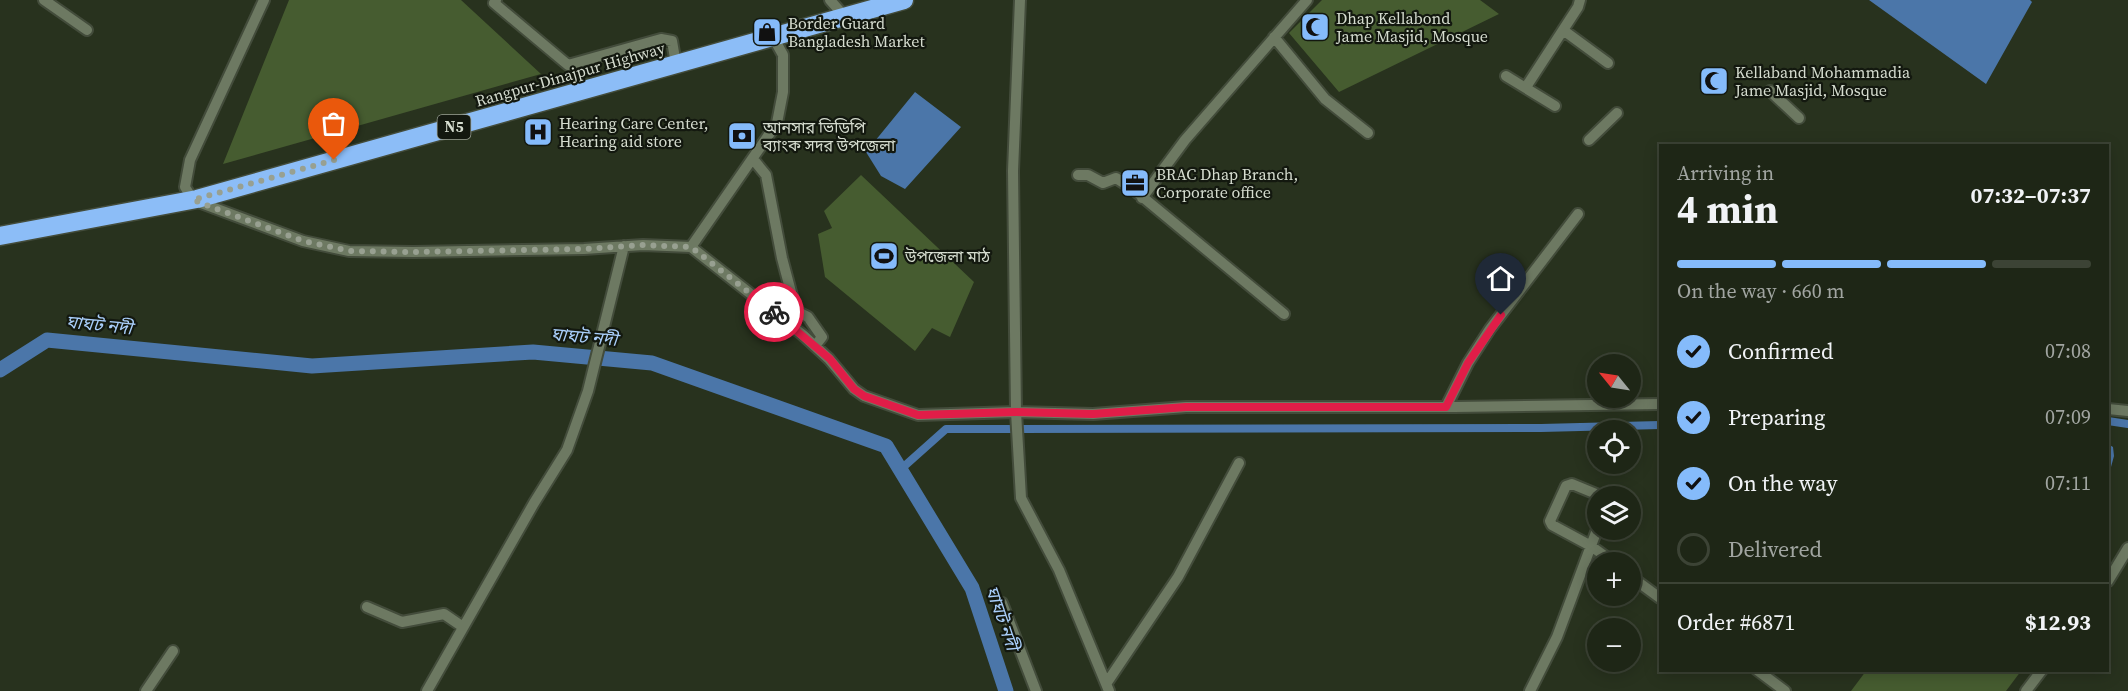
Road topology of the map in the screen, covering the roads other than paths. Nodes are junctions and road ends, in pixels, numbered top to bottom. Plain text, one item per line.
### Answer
1 (44, 0) edge
2 (264, 0) edge
3 (830, 0) edge
4 (903, 0) edge
5 (1020, 0) edge
6 (1307, 0) edge
7 (1580, 0) edge
8 (494, 1) edge
9 (845, 16) junction
10 (87, 30) dead end
11 (1563, 30) junction
12 (773, 37) junction
13 (1274, 37) junction
14 (1608, 63) dead end
15 (676, 64) junction
16 (1506, 76) dead end
17 (1526, 87) junction
18 (1770, 91) dead end
19 (1555, 106) dead end
20 (1617, 113) dead end
21 (1799, 118) dead end
22 (1368, 133) dead end
23 (1589, 140) dead end
24 (753, 159) junction
25 (1078, 175) dead end
26 (1142, 198) junction
27 (193, 200) junction
28 (1578, 214) dead end
29 (0, 236) edge
30 (624, 246) junction
31 (691, 247) junction
32 (1284, 314) dead end
33 (815, 346) junction
34 (1659, 404) edge
35 (1446, 407) junction
36 (2109, 409) edge
37 (2128, 411) edge
38 (1016, 415) junction
39 (1239, 463) dead end
40 (1587, 490) edge
41 (1593, 540) edge
42 (1591, 546) junction
43 (2128, 548) edge
44 (1599, 552) edge
45 (2109, 579) edge
46 (1641, 584) edge
47 (1659, 597) edge
48 (1002, 603) dead end
49 (367, 607) dead end
50 (463, 627) junction
51 (173, 651) dead end
52 (1760, 672) edge
53 (2040, 672) edge
54 (1108, 687) edge
55 (146, 691) edge
56 (427, 691) edge
57 (1036, 691) edge
58 (1530, 691) edge
59 (1785, 691) edge
60 (2026, 691) edge

1 - 10 street
2 - 27 street
3 - 9 street
4 - 9 highway, Rangpur-Dinajpur Highway / N5
5 - 38 street
6 - 13 street
7 - 11 street
8 - 15 street
9 - 12 highway, Rangpur-Dinajpur Highway / N5
11 - 14 street
11 - 17 street
12 - 15 highway, Rangpur-Dinajpur Highway / N5
12 - 24 street
13 - 22 street
13 - 26 street
15 - 27 highway, Rangpur-Dinajpur Highway / N5
16 - 17 street
17 - 19 street
18 - 21 street
20 - 23 street
24 - 31 street
24 - 33 street
25 - 26 street
26 - 32 street
27 - 29 highway, Rangpur-Dinajpur Highway / N5
27 - 30 street
28 - 35 street
30 - 31 street
30 - 50 street
31 - 33 street
33 - 38 street
34 - 35 street
35 - 38 street
36 - 37 street
38 - 54 street
39 - 54 street
40 - 42 street
41 - 42 street
42 - 44 street
42 - 58 street
43 - 45 street
46 - 47 street
48 - 57 street
49 - 50 street
50 - 56 street
51 - 55 street
52 - 59 street
53 - 60 street

